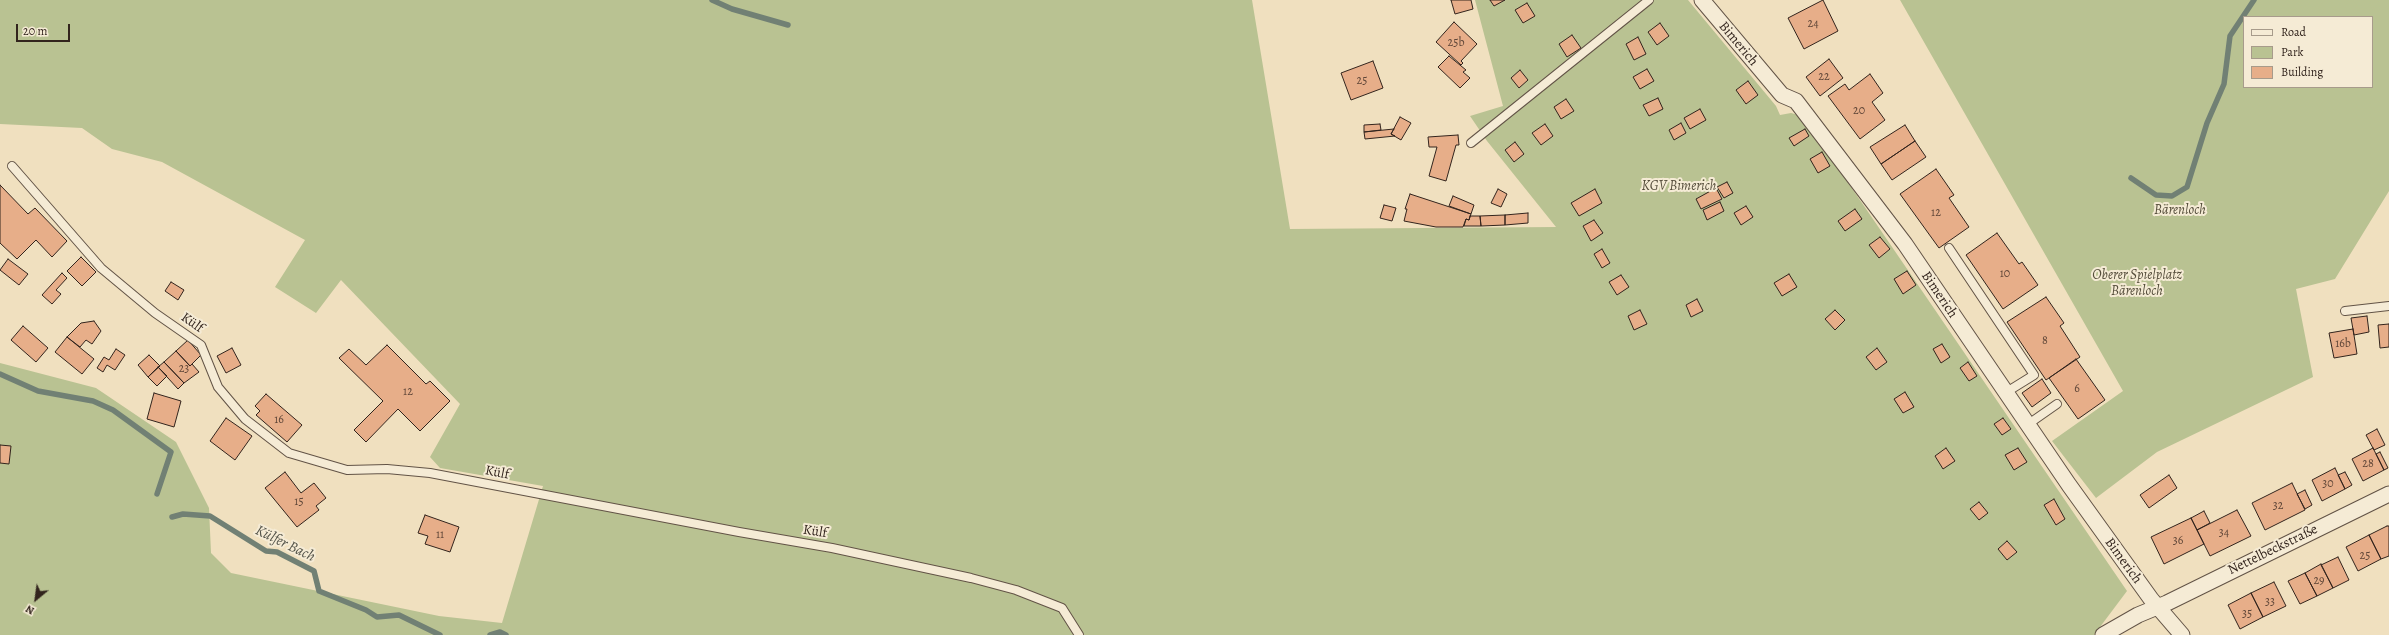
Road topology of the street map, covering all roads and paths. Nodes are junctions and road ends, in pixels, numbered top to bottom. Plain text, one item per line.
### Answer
1 (1648, 0) edge
2 (1702, 0) edge
3 (1471, 143) dead end
4 (12, 166) dead end
5 (1949, 248) dead end
6 (2389, 306) edge
7 (2345, 311) dead end
8 (2005, 393) junction
9 (2057, 404) dead end
10 (2027, 425) junction
11 (2388, 495) edge
12 (2157, 607) junction
13 (1079, 635) edge
14 (2103, 635) edge
15 (2182, 635) edge

1 - 3 lane
2 - 8 street, Bimerich
4 - 13 lane, Külf
5 - 8 lane
6 - 7 lane
8 - 10 street, Bimerich
9 - 10 lane
10 - 12 street, Bimerich
11 - 12 street, Nettelbeckstraße
12 - 14 street, Nettelbeckstraße
12 - 15 street, Bimerich

